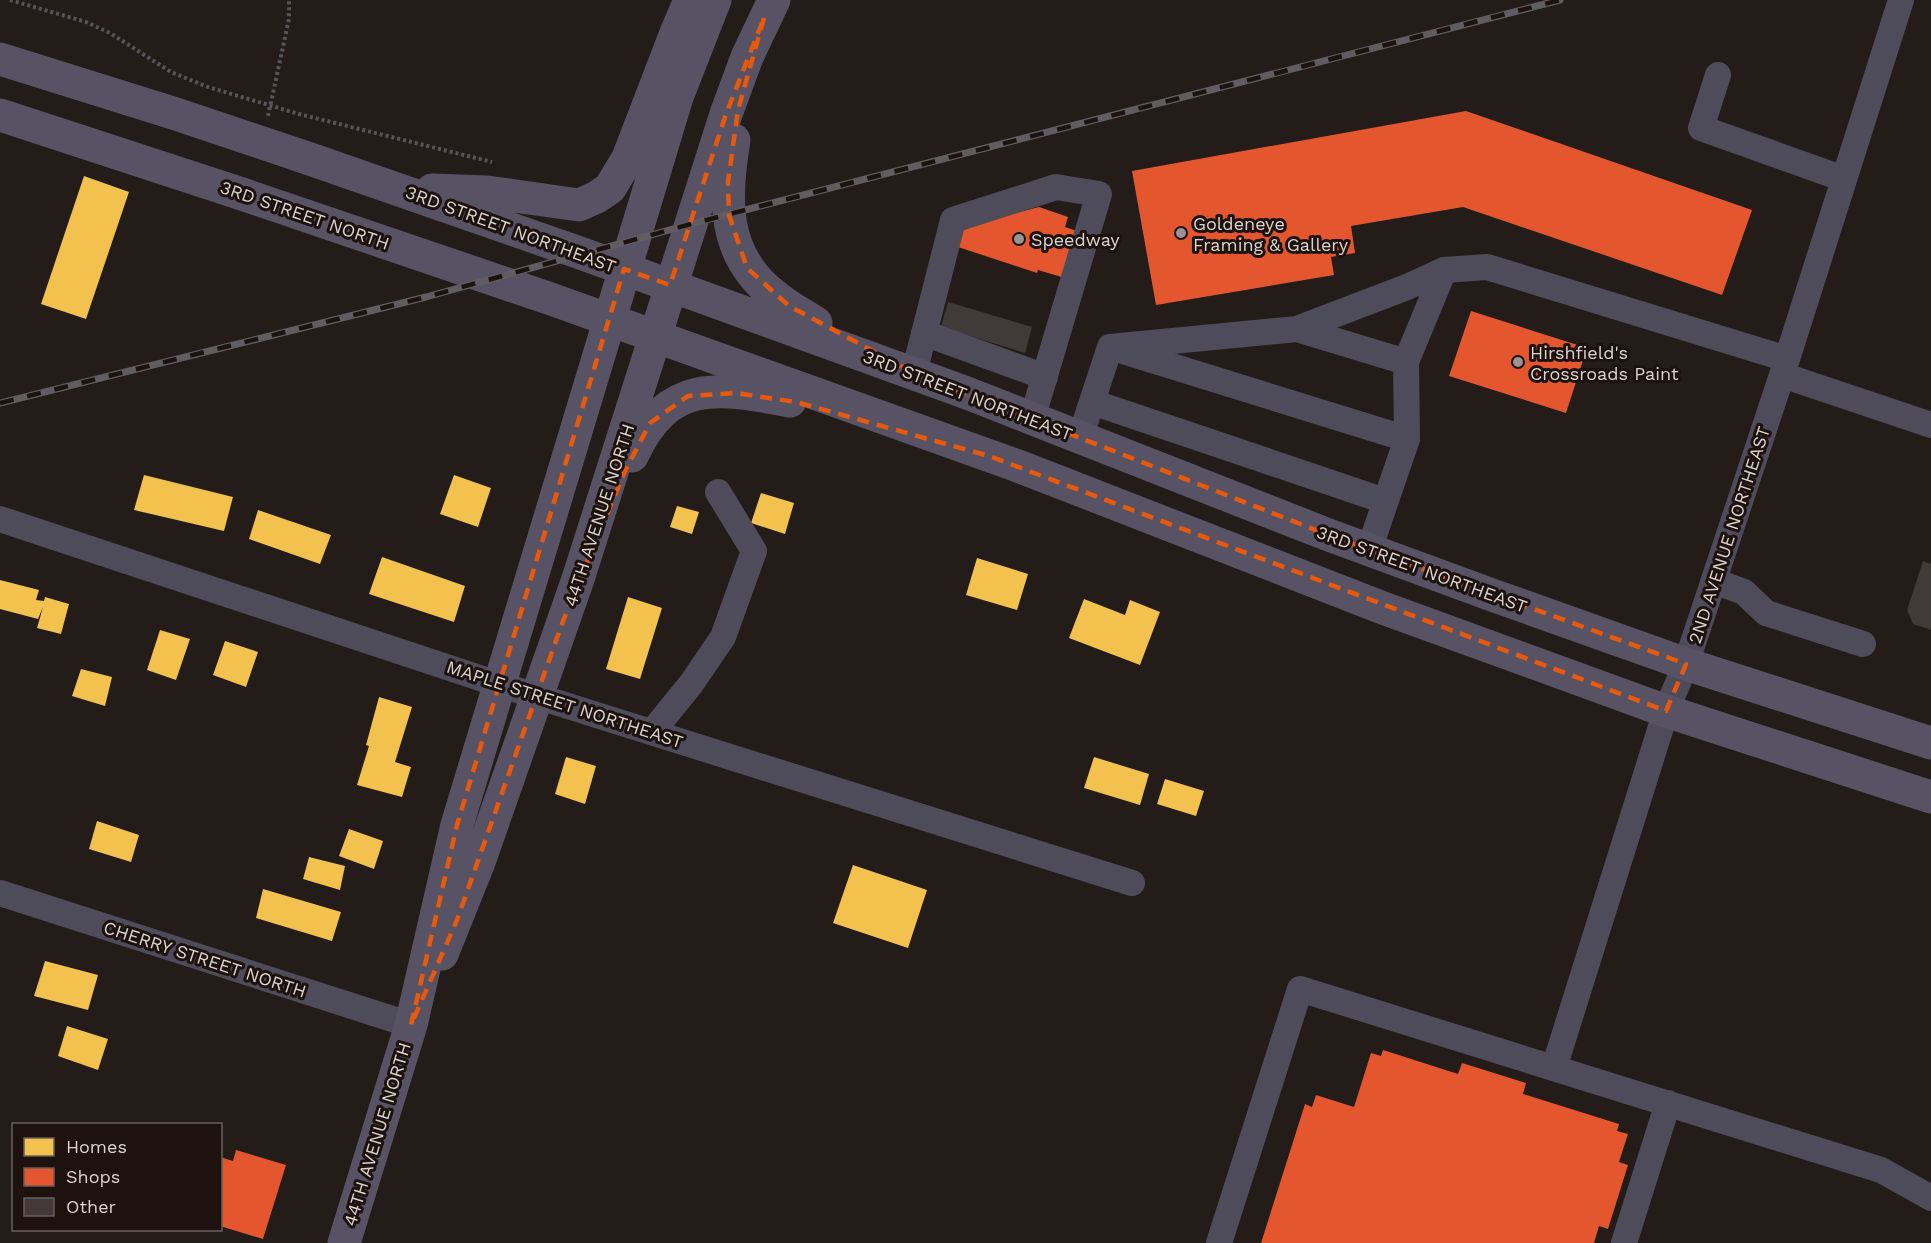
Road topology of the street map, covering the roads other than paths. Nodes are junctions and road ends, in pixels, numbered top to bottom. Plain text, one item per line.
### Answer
1 (690, 0) edge
2 (715, 0) edge
3 (1901, 0) edge
4 (769, 9) edge
5 (0, 59) edge
6 (1718, 75) dead end
7 (0, 115) edge
8 (1845, 178) junction
9 (398, 189) junction
10 (624, 269) junction
11 (1444, 270) junction
12 (670, 285) junction
13 (610, 320) junction
14 (1297, 329) junction
15 (924, 333) junction
16 (654, 336) junction
17 (1110, 347) junction
18 (1406, 362) junction
19 (1785, 367) junction
20 (914, 374) junction
21 (1045, 377) junction
22 (1092, 402) junction
23 (1032, 419) junction
24 (1931, 424) edge
25 (1080, 438) junction
26 (1407, 439) junction
27 (989, 456) junction
28 (718, 492) dead end
29 (1385, 501) junction
30 (0, 519) edge
31 (1369, 550) junction
32 (1714, 581) junction
33 (563, 621) junction
34 (1863, 645) dead end
35 (1686, 664) junction
36 (501, 685) junction
37 (538, 696) junction
38 (1666, 711) junction
39 (652, 732) junction
40 (1931, 743) edge
41 (1931, 797) edge
42 (1132, 883) dead end
43 (0, 893) edge
44 (411, 1025) junction
45 (1554, 1068) junction
46 (1668, 1103) junction
47 (1931, 1198) edge
48 (344, 1243) edge
49 (1219, 1243) edge
50 (1624, 1243) edge

1 - 9 main road
2 - 10 main road, 44TH AVENUE NORTH
3 - 8 street, 2ND AVENUE NORTHEAST
4 - 12 main road, 44TH AVENUE NORTH
4 - 20 main road
5 - 9 main road, 3RD STREET NORTHEAST
6 - 8 street
7 - 13 main road, 3RD STREET NORTH
8 - 19 street, 2ND AVENUE NORTHEAST
9 - 10 main road, 3RD STREET NORTHEAST
10 - 12 main road, 3RD STREET NORTHEAST
10 - 13 main road, 44TH AVENUE NORTH
11 - 14 street
11 - 18 street
11 - 19 street
12 - 16 main road, 44TH AVENUE NORTH
12 - 20 main road, 3RD STREET NORTHEAST
13 - 16 main road
13 - 36 main road, 44TH AVENUE NORTH
14 - 17 street
14 - 18 street
15 - 20 street
15 - 21 street
15 - 21 street
16 - 27 main road
16 - 33 main road, 44TH AVENUE NORTH
17 - 22 street
17 - 26 street
18 - 26 street
19 - 24 street
19 - 32 street, 2ND AVENUE NORTHEAST
20 - 23 main road, 3RD STREET NORTHEAST
21 - 23 street
22 - 25 street
22 - 29 street
23 - 25 main road, 3RD STREET NORTHEAST
25 - 31 main road, 3RD STREET NORTHEAST
26 - 29 street
27 - 33 main road
27 - 38 main road
28 - 39 street
29 - 31 street
30 - 36 street, MAPLE STREET NORTHEAST
31 - 35 main road, 3RD STREET NORTHEAST
32 - 34 street
32 - 35 street, 2ND AVENUE NORTHEAST
33 - 37 main road, 44TH AVENUE NORTH
35 - 38 street, 2ND AVENUE NORTHEAST
35 - 40 main road, 3RD STREET NORTHEAST
36 - 37 street, MAPLE STREET NORTHEAST
36 - 44 main road, 44TH AVENUE NORTH
37 - 39 street, MAPLE STREET NORTHEAST
37 - 44 main road, 44TH AVENUE NORTH
38 - 41 main road
38 - 45 street, 2ND AVENUE NORTHEAST
39 - 42 street, MAPLE STREET NORTHEAST
43 - 44 street, CHERRY STREET NORTH
44 - 48 main road, 44TH AVENUE NORTH
45 - 46 street
45 - 49 street
46 - 47 street
46 - 50 street

